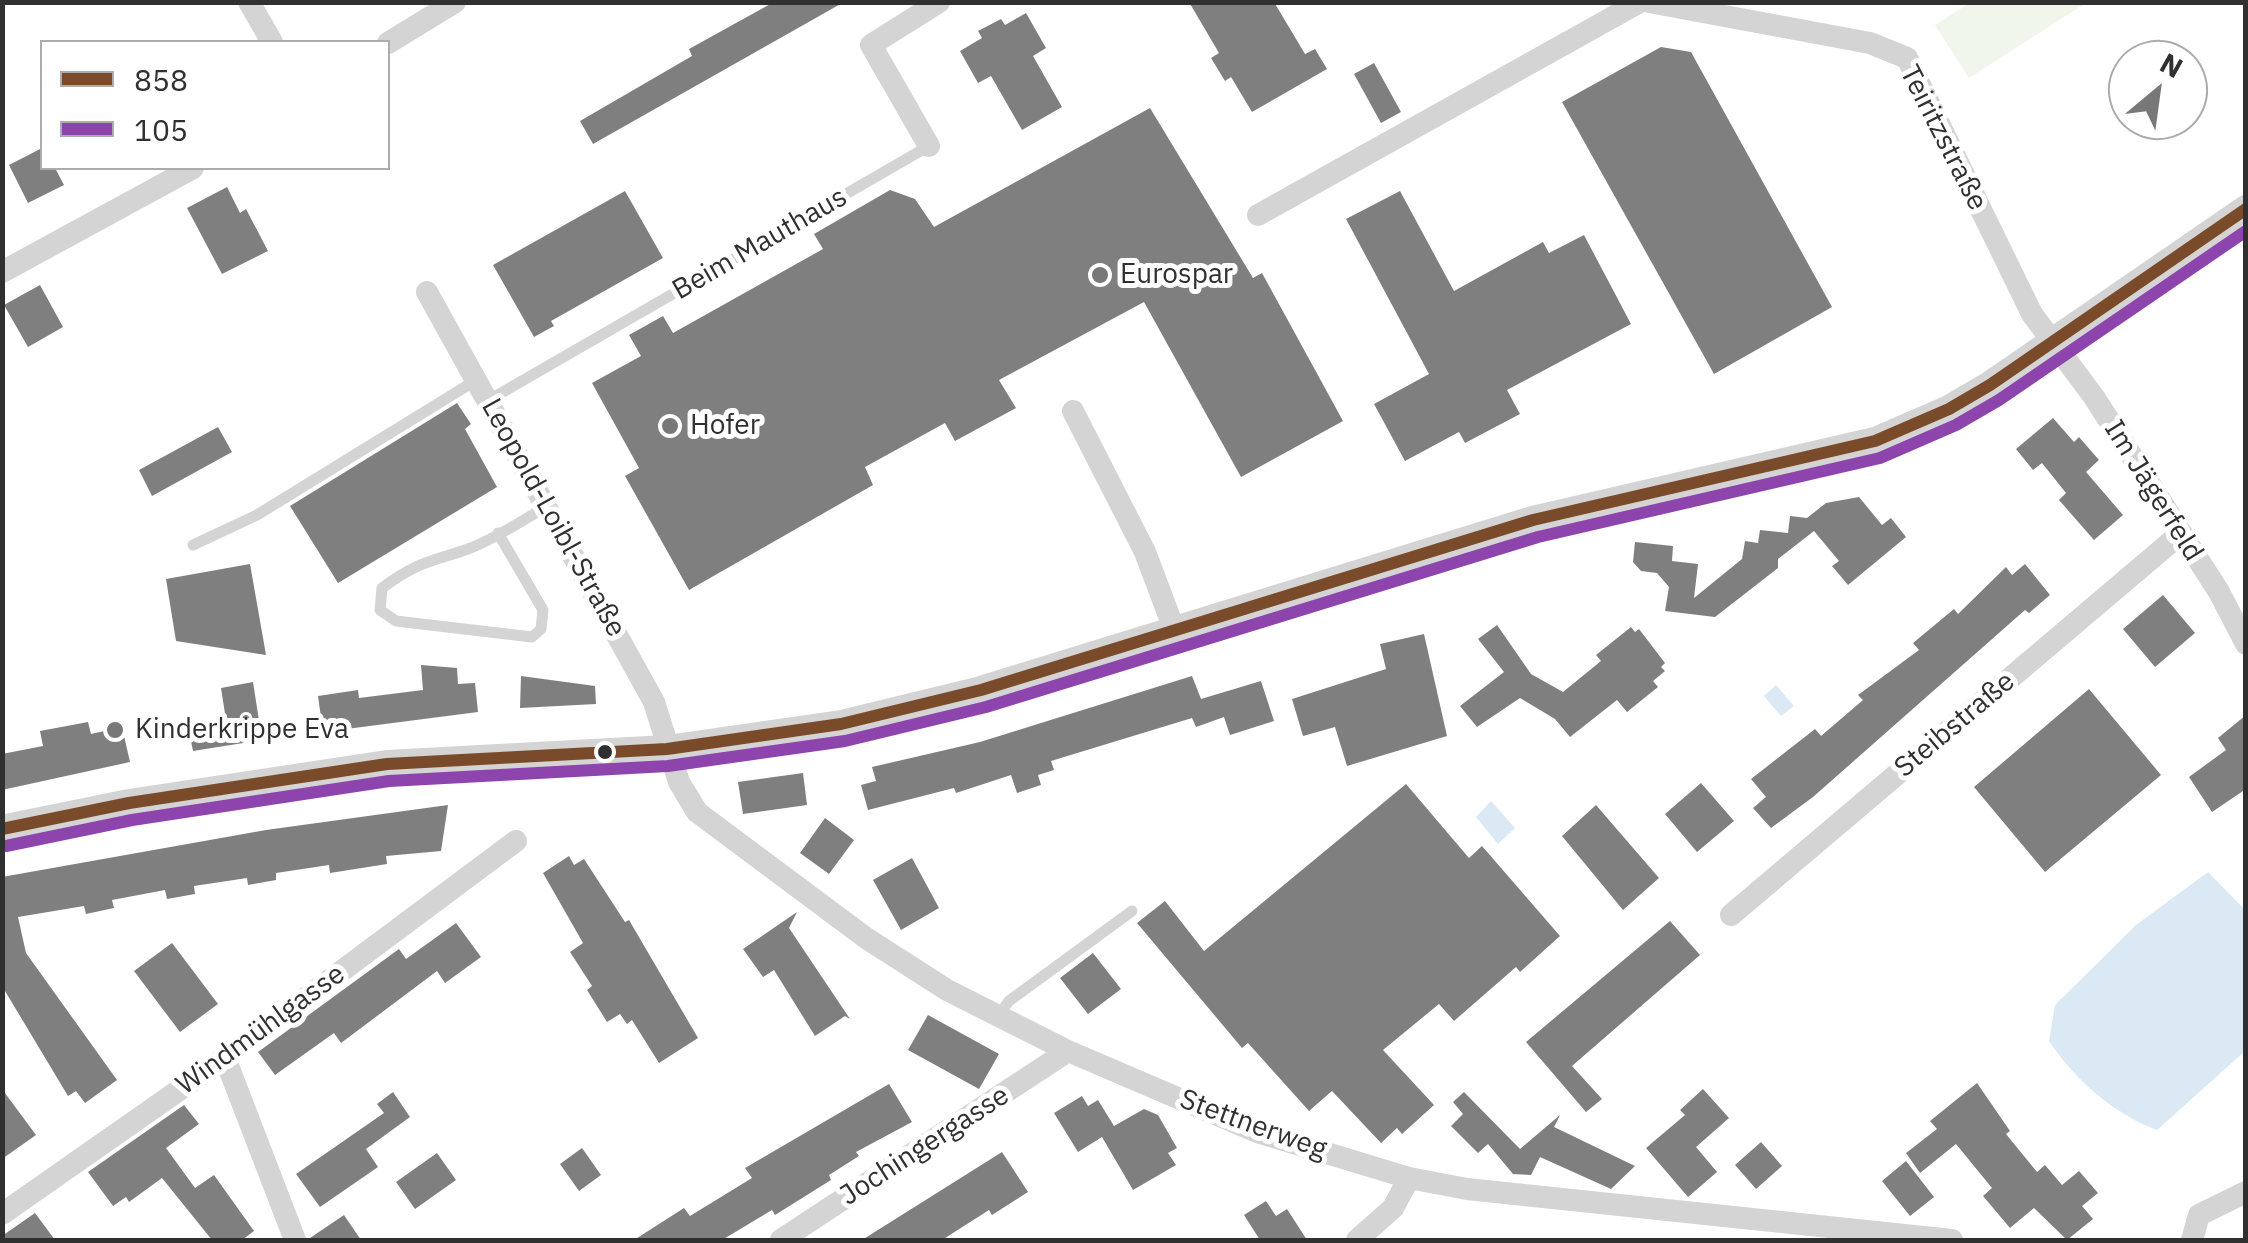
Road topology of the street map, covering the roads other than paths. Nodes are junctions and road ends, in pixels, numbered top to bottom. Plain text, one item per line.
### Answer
1 (249, 2) edge
2 (456, 2) edge
3 (939, 2) edge
4 (1640, 2) edge
5 (1648, 2) edge
6 (271, 40) edge
7 (390, 42) edge
8 (929, 146) joint
9 (189, 170) edge
10 (2246, 210) edge
11 (1258, 215) dead end
12 (2, 272) edge
13 (427, 292) dead end
14 (2054, 341) junction
15 (483, 390) junction
16 (1073, 410) dead end
17 (546, 507) junction
18 (498, 533) junction
19 (2180, 535) junction
20 (194, 545) dead end
21 (1174, 629) junction
22 (2246, 644) edge
23 (667, 749) junction
24 (2, 829) edge
25 (516, 841) dead end
26 (1132, 911) dead end
27 (1731, 914) dead end
28 (998, 1018) junction
29 (1068, 1051) junction
30 (225, 1058) junction
31 (1409, 1178) junction
32 (2246, 1192) edge
33 (2, 1214) edge
34 (294, 1240) edge
35 (781, 1240) edge
36 (1356, 1240) edge
37 (1952, 1240) edge
38 (2192, 1240) edge

1 - 6 street
2 - 7 street
3 - 8 street, Beim Mauthaus
4 - 11 street
5 - 14 street, Teiritzstraße
8 - 15 lane, Beim Mauthaus
9 - 12 street
10 - 14 street
13 - 15 street, Leopold-Loibl-Straße
14 - 19 street, Im Jägerfeld
14 - 21 street
15 - 17 street, Leopold-Loibl-Straße
15 - 20 lane, Beim Mauthaus
16 - 21 street
17 - 18 lane
17 - 23 street, Leopold-Loibl-Straße
18 - 18 lane
19 - 22 street, Im Jägerfeld
19 - 27 street, Steibstraße
21 - 23 street
23 - 24 street
23 - 28 street, Stettnerweg
25 - 30 street, Windmühlgasse
26 - 28 lane
28 - 29 street, Stettnerweg
29 - 31 street, Stettnerweg
29 - 35 street, Jochingergasse
30 - 33 street, Windmühlgasse
30 - 34 street
31 - 36 street
31 - 37 street, Stettnerweg
32 - 38 street

